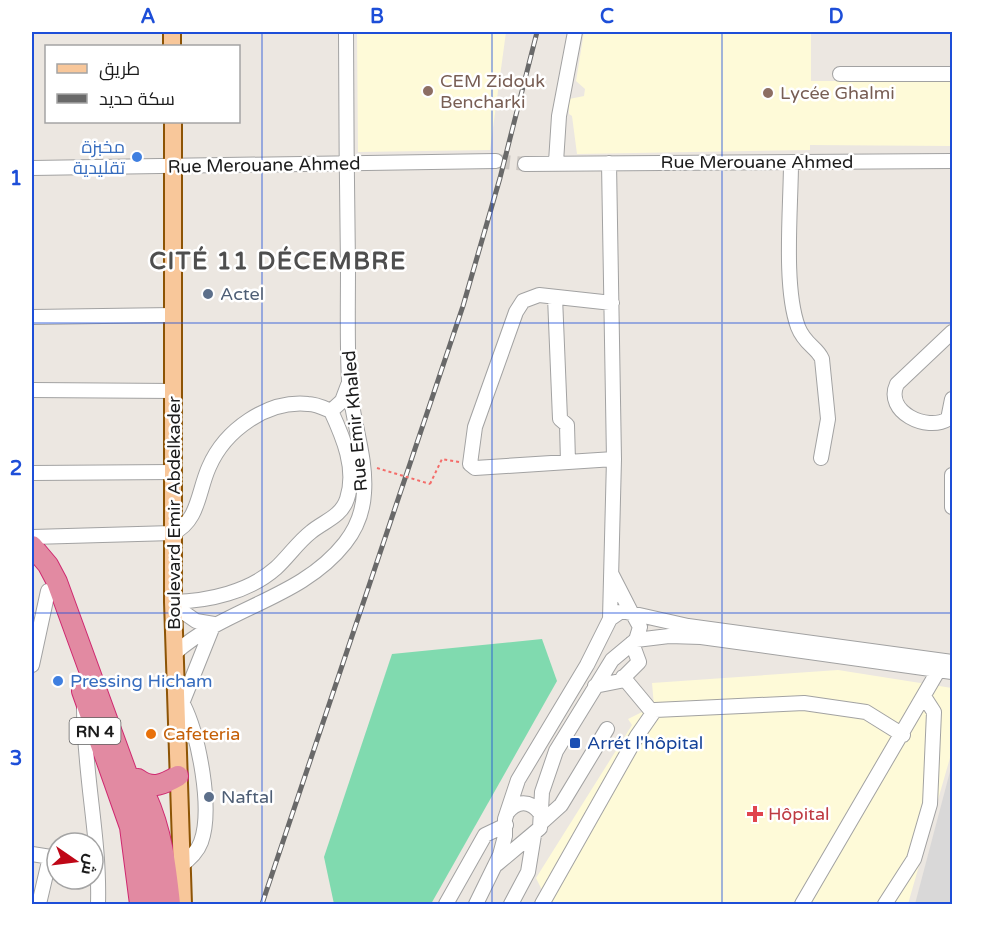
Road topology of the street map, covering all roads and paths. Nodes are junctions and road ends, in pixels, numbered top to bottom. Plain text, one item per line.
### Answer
1 (346, 32) edge
2 (575, 32) edge
3 (840, 74) dead end
4 (952, 74) edge
5 (173, 123) edge
6 (496, 161) tunnel mouth
7 (952, 161) edge
8 (556, 162) junction
9 (791, 162) junction
10 (609, 163) junction
11 (346, 164) junction
12 (525, 164) tunnel mouth
13 (173, 167) junction
14 (32, 168) edge
15 (555, 297) junction
16 (612, 303) junction
17 (173, 315) junction
18 (32, 317) edge
19 (952, 332) edge
20 (349, 382) junction
21 (32, 390) edge
22 (174, 391) junction
23 (952, 399) edge
24 (330, 411) junction
25 (821, 458) dead end
26 (614, 459) junction
27 (568, 462) junction
28 (470, 464) junction
29 (377, 468) dead end
30 (173, 471) junction
31 (32, 473) edge
32 (952, 475) edge
33 (952, 507) edge
34 (173, 533) junction
35 (32, 537) edge
36 (32, 546) edge
37 (32, 564) edge
38 (612, 573) junction
39 (48, 591) junction
40 (173, 603) junction
41 (633, 615) junction
42 (608, 623) junction
43 (214, 624) junction
44 (632, 643) junction
45 (34, 644) edge
46 (175, 653) junction
47 (952, 662) edge
48 (32, 665) edge
49 (938, 670) junction
50 (952, 672) edge
51 (623, 677) junction
52 (595, 686) junction
53 (84, 697) junction
54 (925, 698) junction
55 (179, 710) junction
56 (653, 713) junction
57 (607, 729) dead end
58 (903, 735) junction
59 (97, 738) junction
60 (117, 750) junction
61 (178, 776) junction
62 (138, 779) junction
63 (541, 818) junction
64 (506, 822) junction
65 (93, 831) edge
66 (531, 837) junction
67 (497, 864) junction
68 (179, 867) junction
69 (45, 884) edge
70 (39, 904) edge
71 (127, 904) edge
72 (140, 904) edge
73 (155, 904) edge
74 (170, 904) edge
75 (183, 904) edge
76 (446, 904) edge
77 (476, 904) edge
78 (511, 904) edge
79 (542, 904) edge
80 (802, 904) edge
81 (885, 904) edge

1 - 11 street, Rue Emir Khaled
2 - 8 street
3 - 4 street
5 - 13 main road, Boulevard Emir Abdelkader
6 - 11 street, Rue Merouane Ahmed
7 - 9 street, Rue Merouane Ahmed
8 - 10 street, Rue Merouane Ahmed
8 - 12 street, Rue Merouane Ahmed
9 - 10 street, Rue Merouane Ahmed
9 - 25 street
10 - 16 street
11 - 13 street, Rue Merouane Ahmed
11 - 20 street, Rue Emir Khaled
13 - 14 street, Rue Merouane Ahmed
13 - 17 main road, Boulevard Emir Abdelkader
15 - 16 street
15 - 27 street
15 - 28 street
16 - 26 street
17 - 18 street
17 - 22 main road, Boulevard Emir Abdelkader
19 - 23 street
20 - 24 street
20 - 43 street, Rue Emir Khaled
21 - 22 street
22 - 30 main road, Boulevard Emir Abdelkader
24 - 34 street
24 - 40 street
26 - 27 street
26 - 38 street
27 - 28 street
28 - 29 path, bridge
30 - 31 street
30 - 34 main road, Boulevard Emir Abdelkader
32 - 33 street
34 - 35 street
34 - 40 main road, Boulevard Emir Abdelkader
36 - 60 highway, RN 4
37 - 39 highway, RN 4
38 - 41 street
38 - 42 street
39 - 45 street
39 - 53 highway, RN 4
40 - 43 street
40 - 46 main road, Boulevard Emir Abdelkader
41 - 42 street
41 - 44 street
41 - 47 street
42 - 44 street
42 - 64 street
43 - 46 street, Rue Emir Khaled
43 - 55 street
44 - 49 street
44 - 51 street
44 - 52 street
45 - 48 street
46 - 55 main road, Boulevard Emir Abdelkader
49 - 50 street
49 - 54 street
51 - 52 street
51 - 56 street
52 - 63 street
53 - 59 highway, RN 4
53 - 65 street
54 - 58 street
54 - 81 street
55 - 61 main road, Boulevard Emir Abdelkader
55 - 68 street
56 - 58 street
56 - 79 street
57 - 63 street
58 - 80 street
59 - 71 highway, RN 4
59 - 72 highway, RN 4
60 - 62 highway, RN 4
60 - 73 highway, RN 4
61 - 62 highway
61 - 68 main road, Boulevard Emir Abdelkader
62 - 74 highway, RN 4
63 - 64 street
63 - 66 street
64 - 66 street
64 - 67 street
64 - 76 street
66 - 67 street
66 - 78 street
67 - 77 street
68 - 75 main road, Boulevard Emir Abdelkader
69 - 70 street

